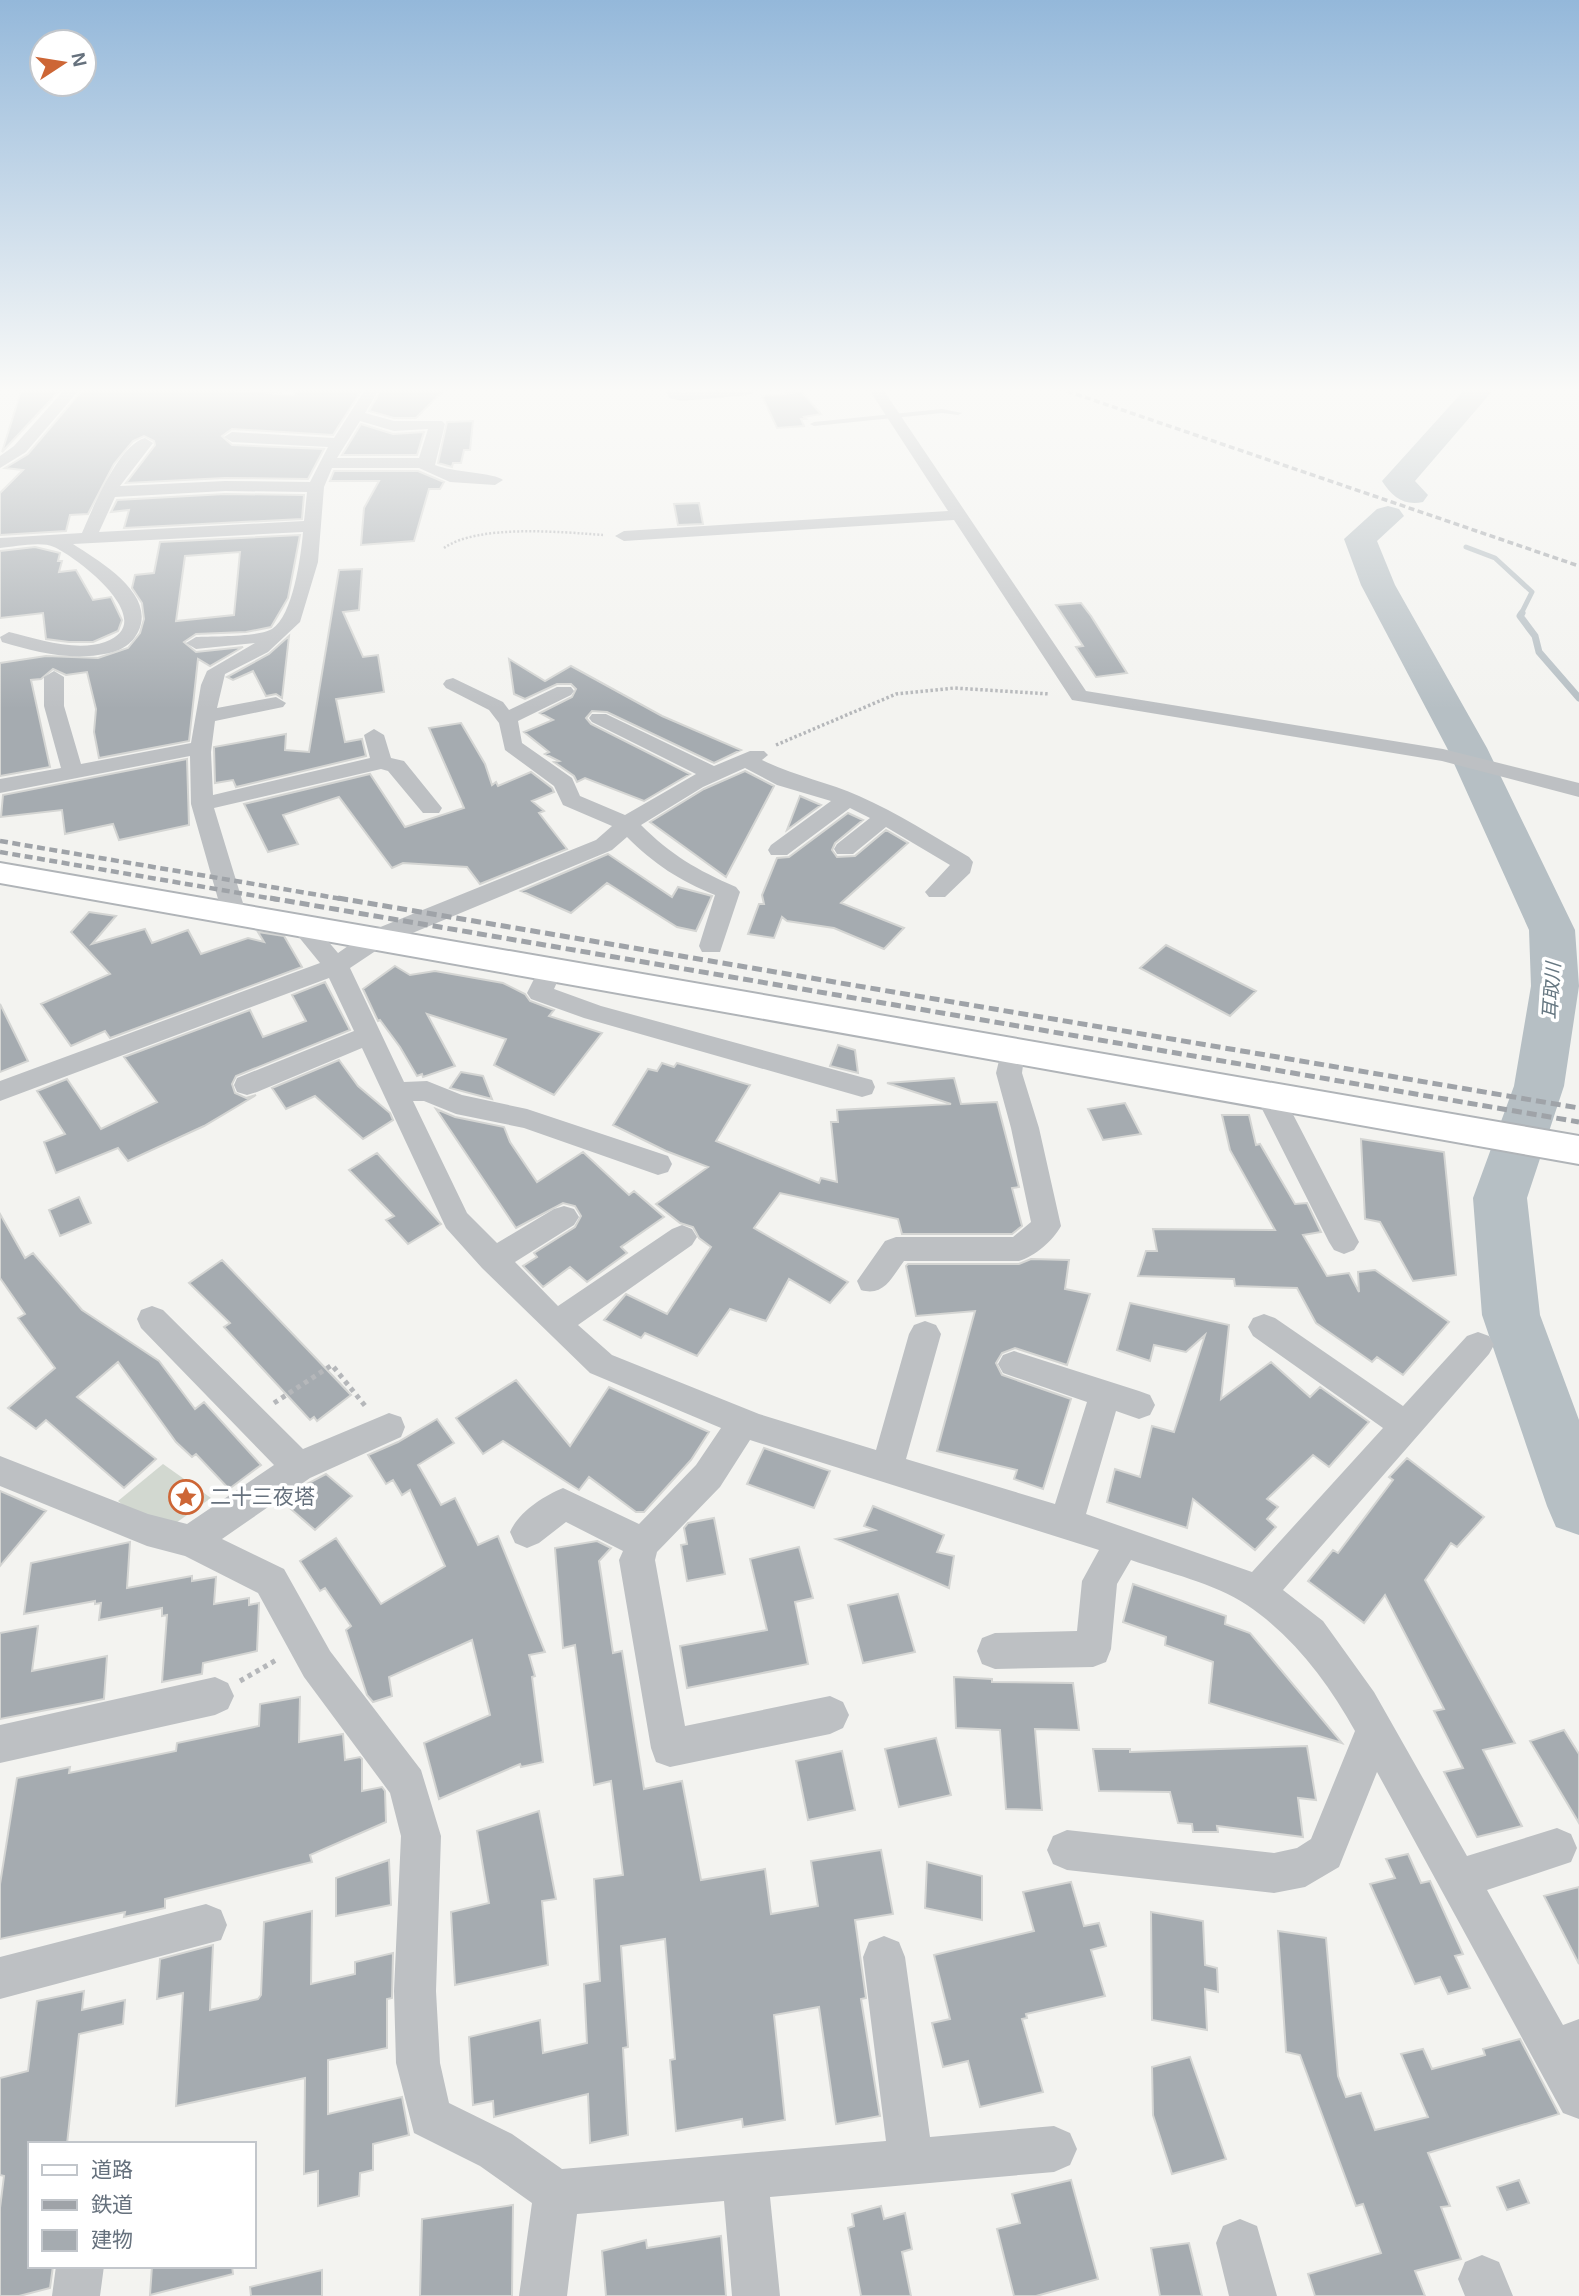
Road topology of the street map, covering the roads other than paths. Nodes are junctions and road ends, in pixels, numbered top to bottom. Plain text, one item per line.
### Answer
1 (106, 495) edge
2 (316, 495) edge
3 (945, 495) edge
4 (958, 515) junction
5 (314, 526) junction
6 (193, 534) junction
7 (624, 536) road end
8 (88, 539) junction
9 (57, 541) junction
10 (0, 543) edge
11 (167, 552) dead end
12 (277, 635) junction
13 (9, 638) dead end
14 (196, 643) dead end
15 (54, 677) dead end
16 (453, 684) dead end
17 (564, 691) dead end
18 (276, 703) dead end
19 (208, 716) junction
20 (599, 718) dead end
21 (506, 719) junction
22 (374, 734) dead end
23 (201, 747) junction
24 (382, 762) junction
25 (73, 772) junction
26 (713, 774) junction
27 (0, 786) edge
28 (1579, 790) edge
29 (848, 799) junction
30 (202, 804) junction
31 (431, 808) dead end
32 (885, 817) junction
33 (628, 825) junction
34 (779, 849) dead end
35 (845, 849) dead end
36 (0, 873) edge
37 (937, 892) dead end
38 (234, 913) junction
39 (301, 925) junction
40 (377, 938) junction
41 (711, 946) dead end
42 (336, 966) junction
43 (551, 969) junction
44 (370, 1034) junction
45 (1012, 1050) junction
46 (247, 1085) dead end
47 (862, 1087) dead end
48 (0, 1091) edge
49 (397, 1092) junction
50 (1269, 1096) junction
51 (1579, 1150) edge
52 (658, 1164) dead end
53 (564, 1217) dead end
54 (682, 1237) dead end
55 (1344, 1242) dead end
56 (493, 1260) junction
57 (872, 1281) dead end
58 (152, 1319) dead end
59 (556, 1324) junction
60 (1264, 1327) dead end
61 (925, 1334) dead end
62 (1478, 1345) dead end
63 (1014, 1364) dead end
64 (1105, 1394) junction
65 (1139, 1405) dead end
66 (744, 1422) junction
67 (1406, 1426) junction
68 (387, 1428) road end
69 (298, 1467) junction
70 (887, 1468) junction
71 (0, 1471) edge
72 (1066, 1524) junction
73 (527, 1532) dead end
74 (191, 1541) junction
75 (1123, 1541) junction
76 (643, 1543) junction
77 (1258, 1592) junction
78 (995, 1651) dead end
79 (215, 1696) road end
80 (830, 1715) dead end
81 (1374, 1728) junction
82 (0, 1744) edge
83 (1557, 1848) dead end
84 (1067, 1850) dead end
85 (1459, 1879) junction
86 (206, 1925) dead end
87 (884, 1957) dead end
88 (0, 1978) edge
89 (1566, 2045) edge
90 (1579, 2097) edge
91 (1054, 2149) dead end
92 (911, 2162) junction
93 (745, 2177) junction
94 (556, 2193) junction
95 (1240, 2243) dead end
96 (80, 2268) edge
97 (76, 2296) edge
98 (543, 2296) edge
99 (755, 2296) edge
100 (1253, 2296) edge

1 - 8 street
2 - 5 street
3 - 4 street
4 - 7 street
4 - 28 street
5 - 6 street
5 - 12 street
6 - 8 street
6 - 11 street
8 - 9 street
9 - 10 street
9 - 13 street
12 - 14 street
12 - 19 street
15 - 25 street
16 - 21 street
17 - 21 street
18 - 19 street
19 - 23 street
20 - 26 street
21 - 33 street
22 - 24 street
23 - 25 street
23 - 30 street
24 - 30 street
24 - 31 street
25 - 27 street
26 - 29 street
26 - 33 street
29 - 32 street
29 - 34 street
30 - 38 street
32 - 35 street
32 - 37 street
33 - 40 street
33 - 41 street
36 - 38 street
38 - 39 street
39 - 40 street
39 - 42 street
40 - 42 street
40 - 43 street
42 - 44 street
42 - 48 street
43 - 45 street
43 - 47 street
44 - 46 street
44 - 49 street
45 - 50 street
45 - 57 street
49 - 52 street
49 - 56 street
50 - 51 street
50 - 55 street
53 - 56 street
54 - 59 street
56 - 59 street
58 - 69 street
59 - 66 street
60 - 67 street
61 - 70 street
62 - 67 street
63 - 64 street
64 - 65 street
64 - 72 street
66 - 70 street
66 - 76 street
67 - 77 street
68 - 69 street
69 - 74 street
70 - 72 street
71 - 74 street
72 - 75 street
73 - 76 street
74 - 94 street
75 - 77 street
75 - 78 street
76 - 80 street
77 - 81 street
79 - 82 street
81 - 84 street
81 - 85 street
83 - 85 street
85 - 89 street
86 - 88 street
87 - 92 street
89 - 90 street
91 - 92 street
92 - 93 street
93 - 94 street
93 - 99 street
94 - 98 street
95 - 100 street
96 - 97 street

